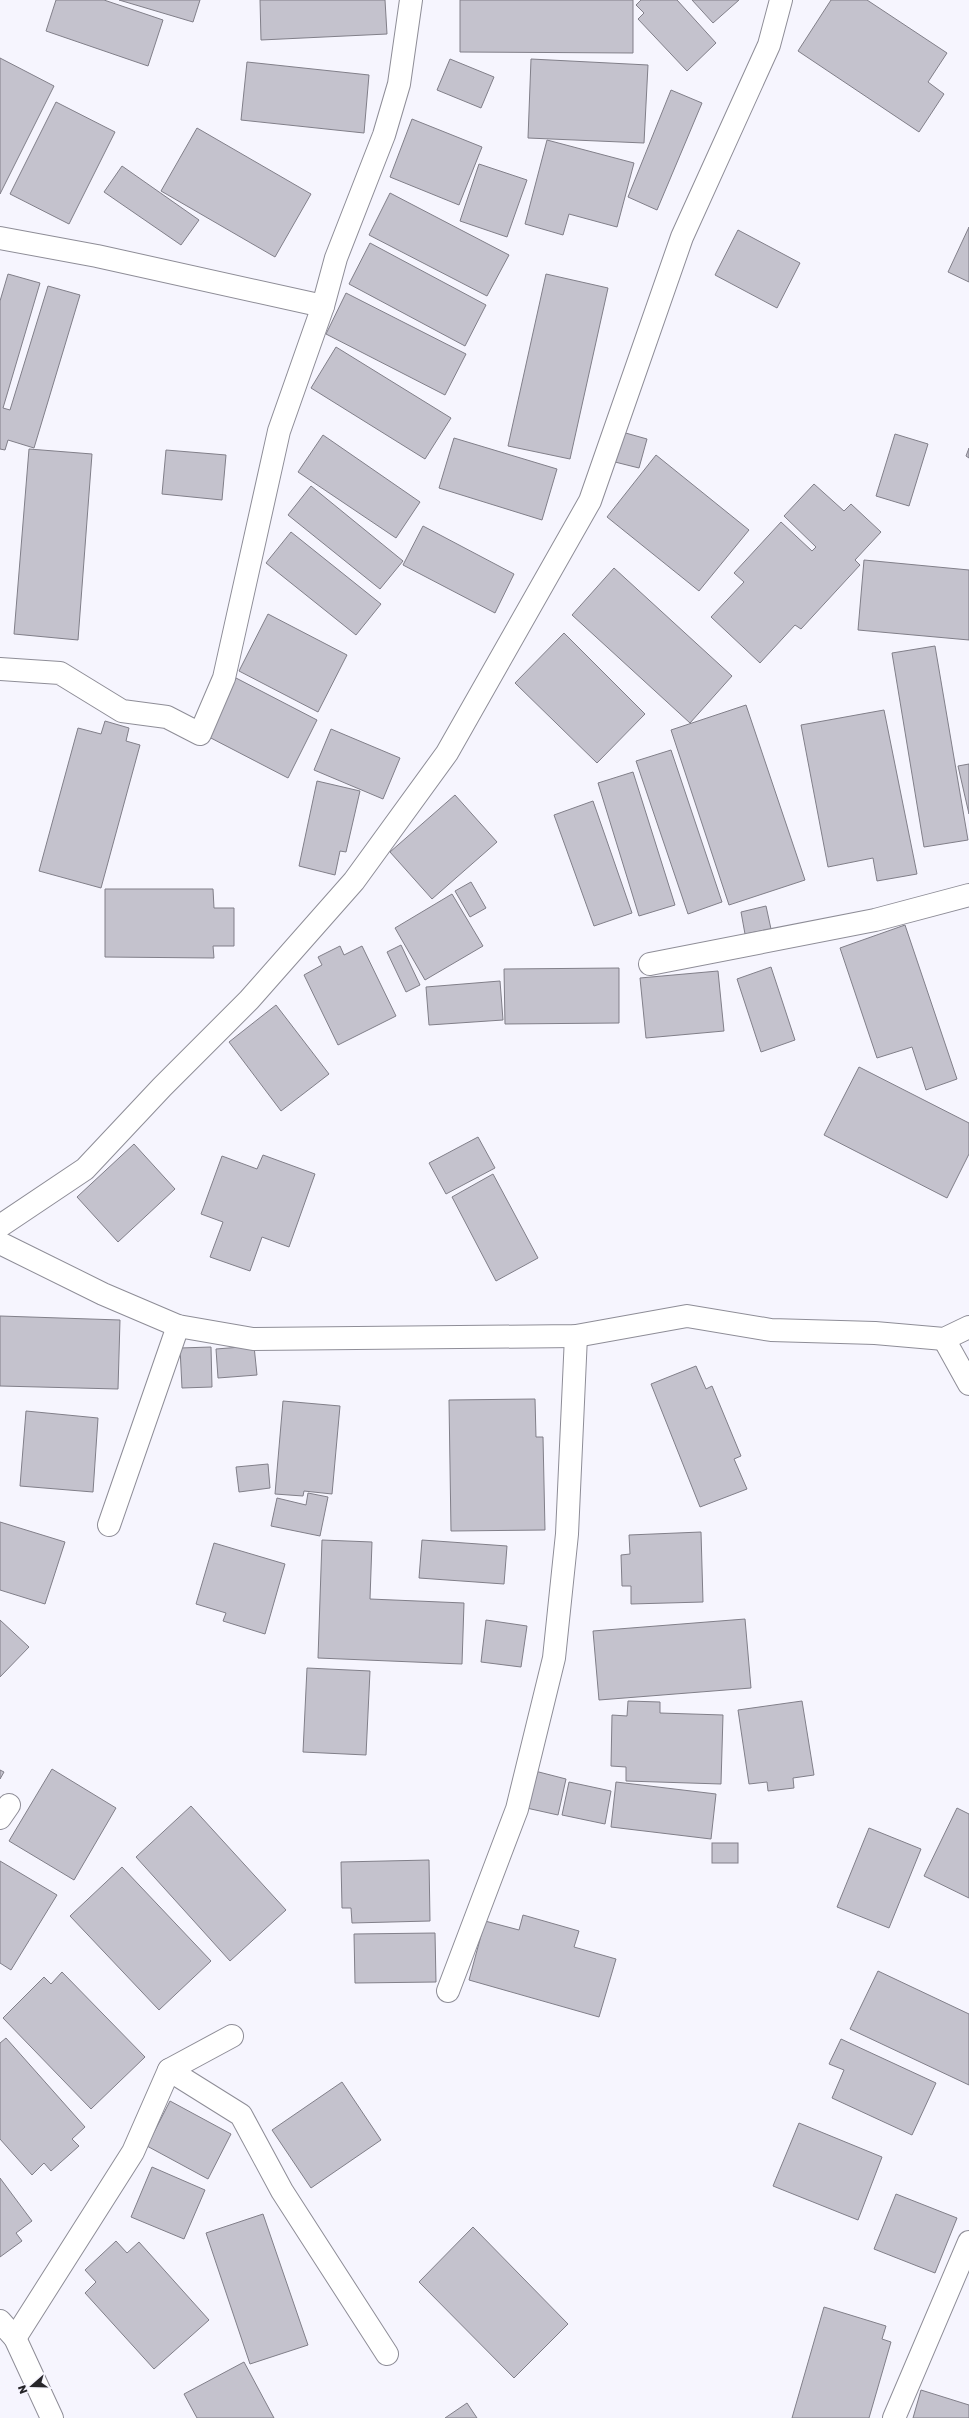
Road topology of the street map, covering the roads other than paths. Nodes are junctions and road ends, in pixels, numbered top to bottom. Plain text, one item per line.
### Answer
1 (411, 0) edge
2 (781, 0) edge
3 (0, 238) edge
4 (323, 306) junction
5 (0, 669) edge
6 (969, 895) edge
7 (650, 964) dead end
8 (0, 1226) edge
9 (0, 1243) edge
10 (178, 1326) junction
11 (969, 1327) edge
12 (576, 1336) junction
13 (944, 1339) junction
14 (969, 1384) edge
15 (109, 1525) dead end
16 (448, 1991) dead end
17 (232, 2036) dead end
18 (169, 2070) junction
19 (969, 2242) edge
20 (0, 2321) edge
21 (15, 2338) junction
22 (387, 2354) dead end
23 (52, 2418) edge
24 (894, 2418) edge

1 - 4 street
2 - 8 street
3 - 4 street
4 - 5 street
6 - 7 street
9 - 10 street
10 - 12 street
10 - 15 street
11 - 13 street
12 - 13 street
12 - 16 street
13 - 14 street
17 - 18 street
18 - 21 street
18 - 22 street
19 - 24 street
20 - 21 street
21 - 23 street

